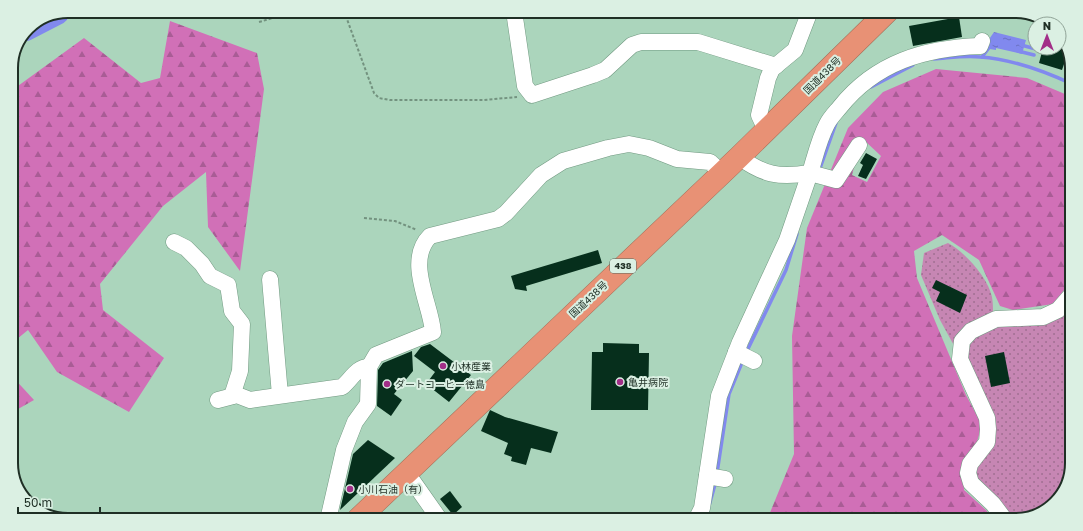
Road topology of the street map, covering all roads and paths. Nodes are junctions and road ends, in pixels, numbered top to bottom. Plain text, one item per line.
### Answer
1 (273, 18) edge
2 (347, 18) edge
3 (515, 18) edge
4 (807, 18) edge
5 (881, 18) edge
6 (259, 22) dead end
7 (982, 41) dead end
8 (776, 66) junction
9 (532, 95) junction
10 (766, 130) junction
11 (859, 145) dead end
12 (739, 156) junction
13 (722, 172) junction
14 (811, 174) junction
15 (364, 218) dead end
16 (427, 238) junction
17 (174, 242) dead end
18 (270, 279) dead end
19 (1065, 302) edge
20 (736, 352) junction
21 (754, 361) dead end
22 (369, 367) junction
23 (280, 395) junction
24 (407, 474) junction
25 (707, 476) junction
26 (725, 479) dead end
27 (330, 513) edge
28 (365, 513) edge
29 (435, 513) edge
30 (700, 513) edge
31 (1000, 513) edge

1 - 6 path
2 - 9 path
3 - 9 street
4 - 8 street
5 - 10 highway, 国道438号 / 438
7 - 14 street
8 - 9 street
8 - 10 street
10 - 12 highway, 国道438号 / 438
11 - 14 street
12 - 13 highway, 国道438号 / 438
12 - 14 street
13 - 16 street
13 - 24 highway, 国道438号 / 438
14 - 20 street
15 - 16 path
16 - 22 street
17 - 23 street
18 - 23 street
19 - 31 street
20 - 21 street
20 - 25 street
22 - 23 street
22 - 27 street
24 - 28 highway, 国道438号 / 438
24 - 29 street
25 - 26 street
25 - 30 street

